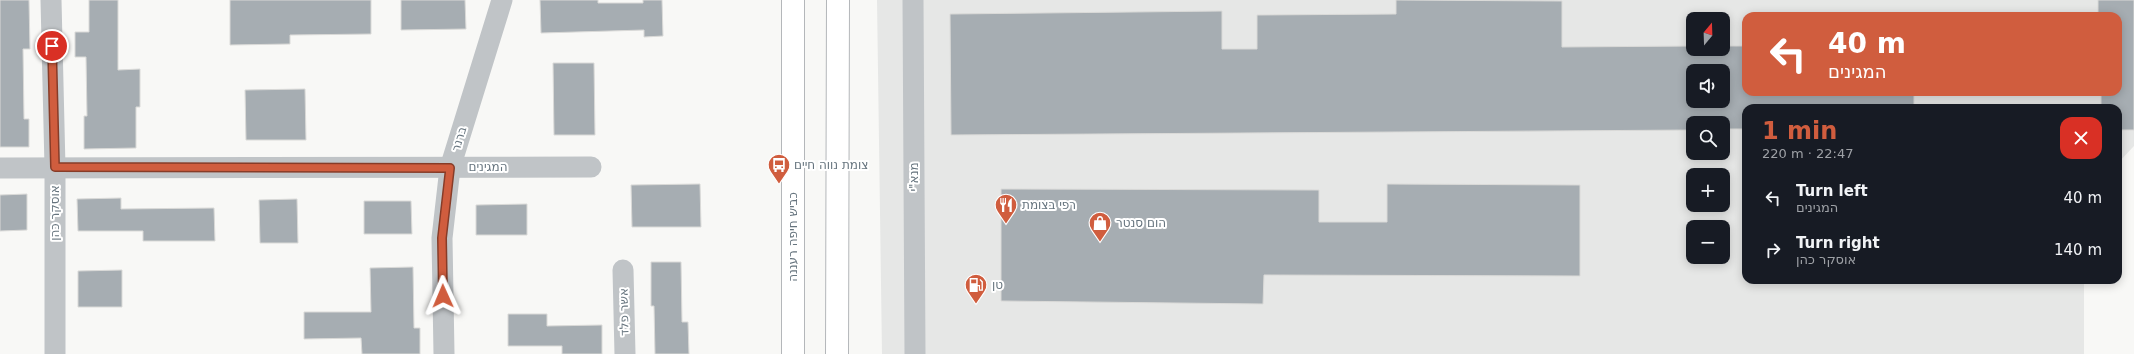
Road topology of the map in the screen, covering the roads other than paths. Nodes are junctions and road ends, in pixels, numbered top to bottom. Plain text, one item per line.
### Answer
1 (51, 0) edge
2 (502, 0) edge
3 (838, 0) edge
4 (913, 0) edge
5 (791, 5) edge
6 (55, 167) junction
7 (592, 167) dead end
8 (0, 168) edge
9 (450, 168) junction
10 (623, 270) dead end
11 (55, 354) edge
12 (444, 354) edge
13 (625, 354) edge
14 (793, 354) edge
15 (837, 354) edge
16 (915, 354) edge

1 - 6 street, אוסקר כהן
2 - 9 street, ברנר
3 - 15 highway
4 - 16 street, מנא"י
5 - 14 highway, כביש חיפה רעננה
6 - 8 street, המגינים
6 - 9 street, המגינים
6 - 11 street, אוסקר כהן
7 - 9 street, המגינים
9 - 12 street, ברנר
10 - 13 street, אשר פלד

